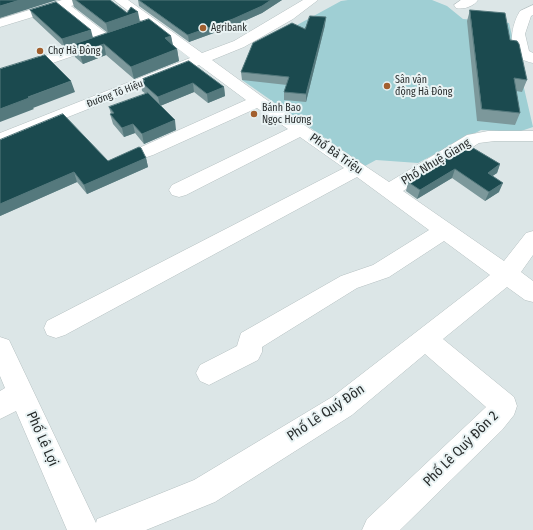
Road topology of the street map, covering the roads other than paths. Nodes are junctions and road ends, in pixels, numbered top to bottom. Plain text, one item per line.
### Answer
1 (76, 0) edge
2 (105, 0) edge
3 (120, 0) edge
4 (312, 0) edge
5 (61, 4) junction
6 (533, 9) edge
7 (0, 23) edge
8 (145, 27) junction
9 (527, 43) edge
10 (238, 44) junction
11 (533, 58) edge
12 (201, 60) junction
13 (223, 75) junction
14 (0, 76) edge
15 (258, 101) junction
16 (301, 130) junction
17 (533, 136) edge
18 (0, 139) edge
19 (147, 151) dead end
20 (358, 169) junction
21 (180, 190) dead end
22 (388, 191) junction
23 (445, 230) junction
24 (533, 239) edge
25 (507, 274) junction
26 (533, 293) edge
27 (56, 328) dead end
28 (425, 339) junction
29 (0, 348) edge
30 (209, 373) dead end
31 (11, 399) edge
32 (83, 530) edge
33 (108, 530) edge
34 (378, 530) edge

1 - 5 street
2 - 8 street
3 - 8 street, Phố Bà Triệu
4 - 10 street, Đường Tô Hiệu
5 - 7 street
5 - 14 street
6 - 9 street
8 - 12 street, Phố Bà Triệu
9 - 11 street
10 - 12 street, Đường Tô Hiệu
10 - 13 street
12 - 13 street, Phố Bà Triệu
12 - 18 street, Đường Tô Hiệu
13 - 15 street, Phố Bà Triệu
15 - 16 street, Phố Bà Triệu
15 - 19 street
16 - 20 street, Phố Bà Triệu
16 - 21 street
17 - 22 street, Phố Nhuệ Giang
20 - 22 street, Phố Bà Triệu
20 - 27 street
22 - 23 street, Phố Bà Triệu
23 - 25 street, Phố Bà Triệu
23 - 30 street
24 - 25 street, Phố Lê Quý Đôn
25 - 26 street, Phố Bà Triệu
25 - 28 street, Phố Lê Quý Đôn
28 - 33 street, Phố Lê Quý Đôn
28 - 34 street, Phố Lê Quý Đôn 2
29 - 31 street, Phố Lê Lợi
31 - 32 street, Phố Lê Lợi

